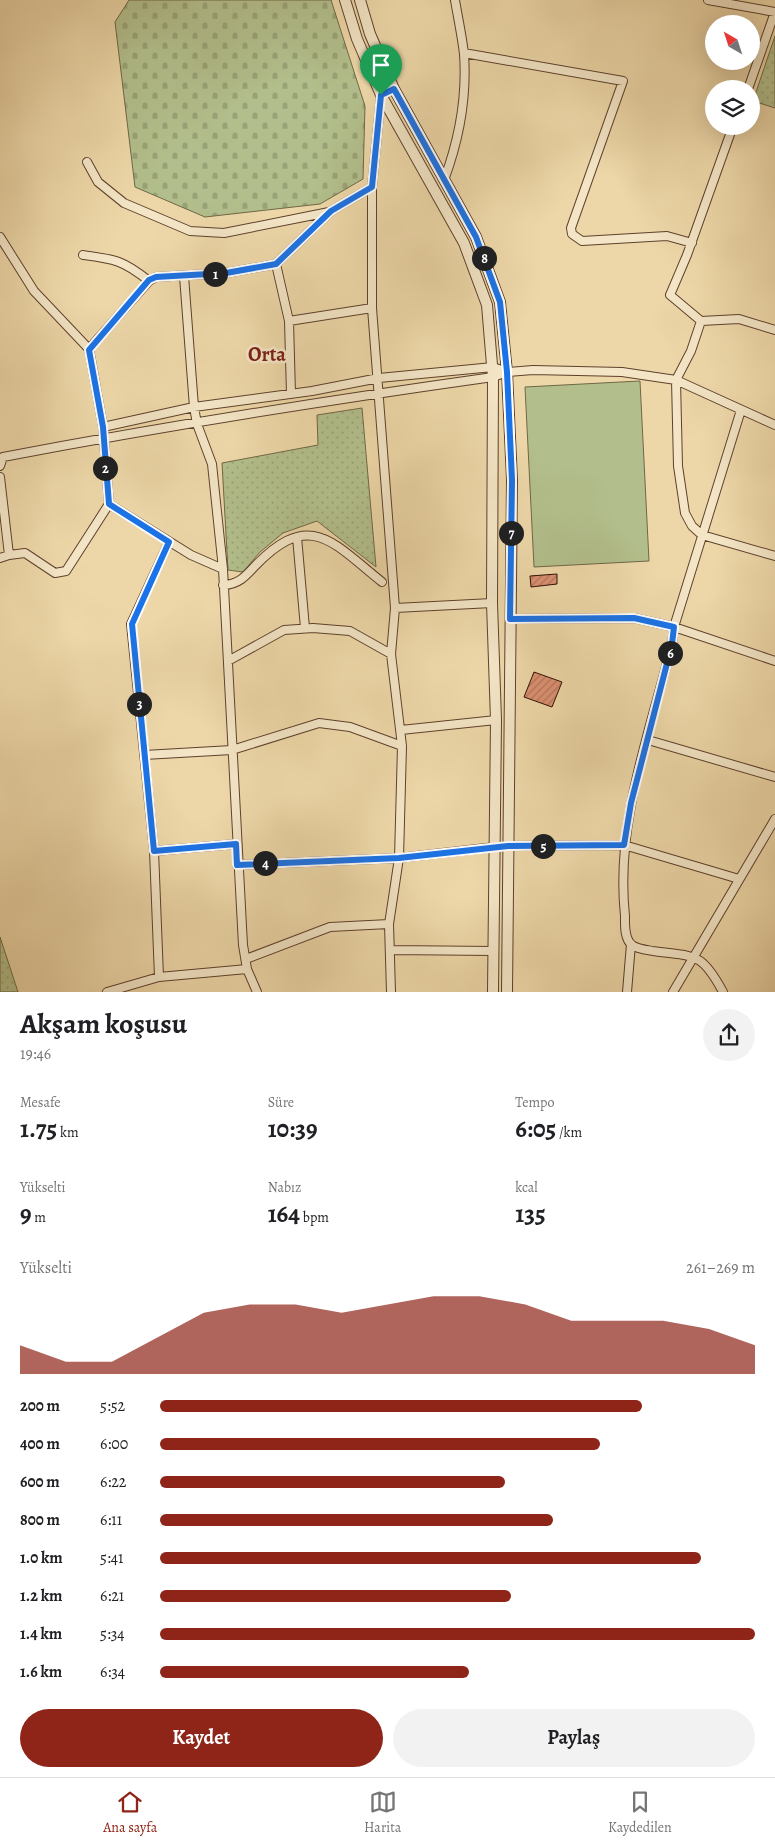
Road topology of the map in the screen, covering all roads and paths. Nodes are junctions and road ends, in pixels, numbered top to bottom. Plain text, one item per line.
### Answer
1 (345, 0) edge
2 (360, 0) edge
3 (455, 0) edge
4 (708, 0) edge
5 (464, 53) junction
6 (751, 80) edge
7 (394, 89) junction
8 (381, 95) junction
9 (730, 135) edge
10 (88, 162) dead end
11 (444, 180) junction
12 (372, 187) junction
13 (331, 211) junction
14 (0, 238) edge
15 (692, 242) junction
16 (82, 255) dead end
17 (276, 264) junction
18 (184, 276) junction
19 (149, 280) junction
20 (372, 308) junction
21 (288, 321) junction
22 (701, 321) junction
23 (775, 329) edge
24 (89, 350) junction
25 (493, 372) junction
26 (507, 372) junction
27 (379, 378) junction
28 (676, 380) junction
29 (380, 393) junction
30 (291, 394) junction
31 (194, 407) junction
32 (741, 410) junction
33 (197, 424) junction
34 (775, 425) edge
35 (103, 427) junction
36 (103, 439) junction
37 (0, 466) edge
38 (0, 478) edge
39 (109, 504) junction
40 (702, 535) junction
41 (297, 537) junction
42 (169, 542) junction
43 (10, 555) junction
44 (775, 556) edge
45 (0, 558) edge
46 (223, 569) junction
47 (382, 582) dead end
48 (224, 585) junction
49 (492, 604) junction
50 (395, 608) junction
51 (510, 619) junction
52 (674, 627) junction
53 (305, 628) junction
54 (390, 654) junction
55 (228, 661) junction
56 (775, 661) edge
57 (496, 720) junction
58 (401, 730) junction
59 (648, 740) junction
60 (402, 746) junction
61 (232, 750) junction
62 (144, 755) junction
63 (775, 777) edge
64 (775, 819) edge
65 (236, 844) junction
66 (624, 845) junction
67 (508, 846) junction
68 (495, 847) junction
69 (154, 851) junction
70 (399, 858) junction
71 (237, 865) junction
72 (739, 880) junction
73 (389, 924) junction
74 (631, 944) junction
75 (390, 950) junction
76 (494, 952) junction
77 (694, 956) junction
78 (246, 960) junction
79 (248, 970) junction
80 (159, 977) junction
81 (107, 992) edge
82 (257, 992) edge
83 (391, 992) edge
84 (493, 992) edge
85 (507, 992) edge
86 (627, 992) edge
87 (673, 992) edge
88 (722, 992) edge

1 - 8 street
2 - 7 street
3 - 5 street
4 - 6 street
5 - 11 street
5 - 15 street
7 - 8 street
7 - 11 street
8 - 12 street
8 - 25 street
9 - 15 street
10 - 13 street
11 - 26 street
12 - 13 street
12 - 20 street
13 - 17 street
14 - 24 street
15 - 22 street
16 - 19 street
17 - 18 street
17 - 21 street
18 - 19 street
18 - 31 street
19 - 24 street
20 - 21 street
20 - 27 street
21 - 30 street
22 - 23 street
22 - 28 street
24 - 35 street
25 - 26 street
25 - 27 street
25 - 29 street
25 - 49 street
26 - 28 street
26 - 51 street
27 - 29 street
27 - 30 street
28 - 32 street
28 - 40 street
29 - 33 street
29 - 50 street
30 - 31 street
31 - 33 street
31 - 35 street
32 - 34 street
32 - 40 street
33 - 36 street
33 - 46 street
35 - 36 street
36 - 37 street
36 - 39 street
38 - 43 street
39 - 42 street
39 - 43 street
40 - 44 street
40 - 52 street
41 - 47 street
41 - 48 street
41 - 53 street
42 - 46 street
42 - 62 street
43 - 45 street
46 - 48 street
48 - 55 street
49 - 50 street
49 - 57 street
50 - 54 street
51 - 52 street
51 - 67 street
52 - 56 street
52 - 59 street
53 - 54 street
53 - 55 street
54 - 58 street
55 - 61 street
57 - 58 street
57 - 68 street
58 - 60 street
59 - 63 street
59 - 66 street
60 - 61 street
60 - 70 street
61 - 62 street
61 - 65 street
62 - 69 street
64 - 72 street
65 - 69 street
65 - 71 street
66 - 67 street
66 - 72 street
66 - 74 street
67 - 68 street
67 - 85 street
68 - 70 street
68 - 76 street
69 - 80 street
70 - 71 street
70 - 73 street
71 - 78 street
72 - 77 street
73 - 75 street
73 - 78 street
74 - 77 street
74 - 86 street
75 - 76 street
75 - 83 street
76 - 84 street
77 - 87 street
77 - 88 street
78 - 79 street
79 - 80 street
79 - 82 street
80 - 81 street

